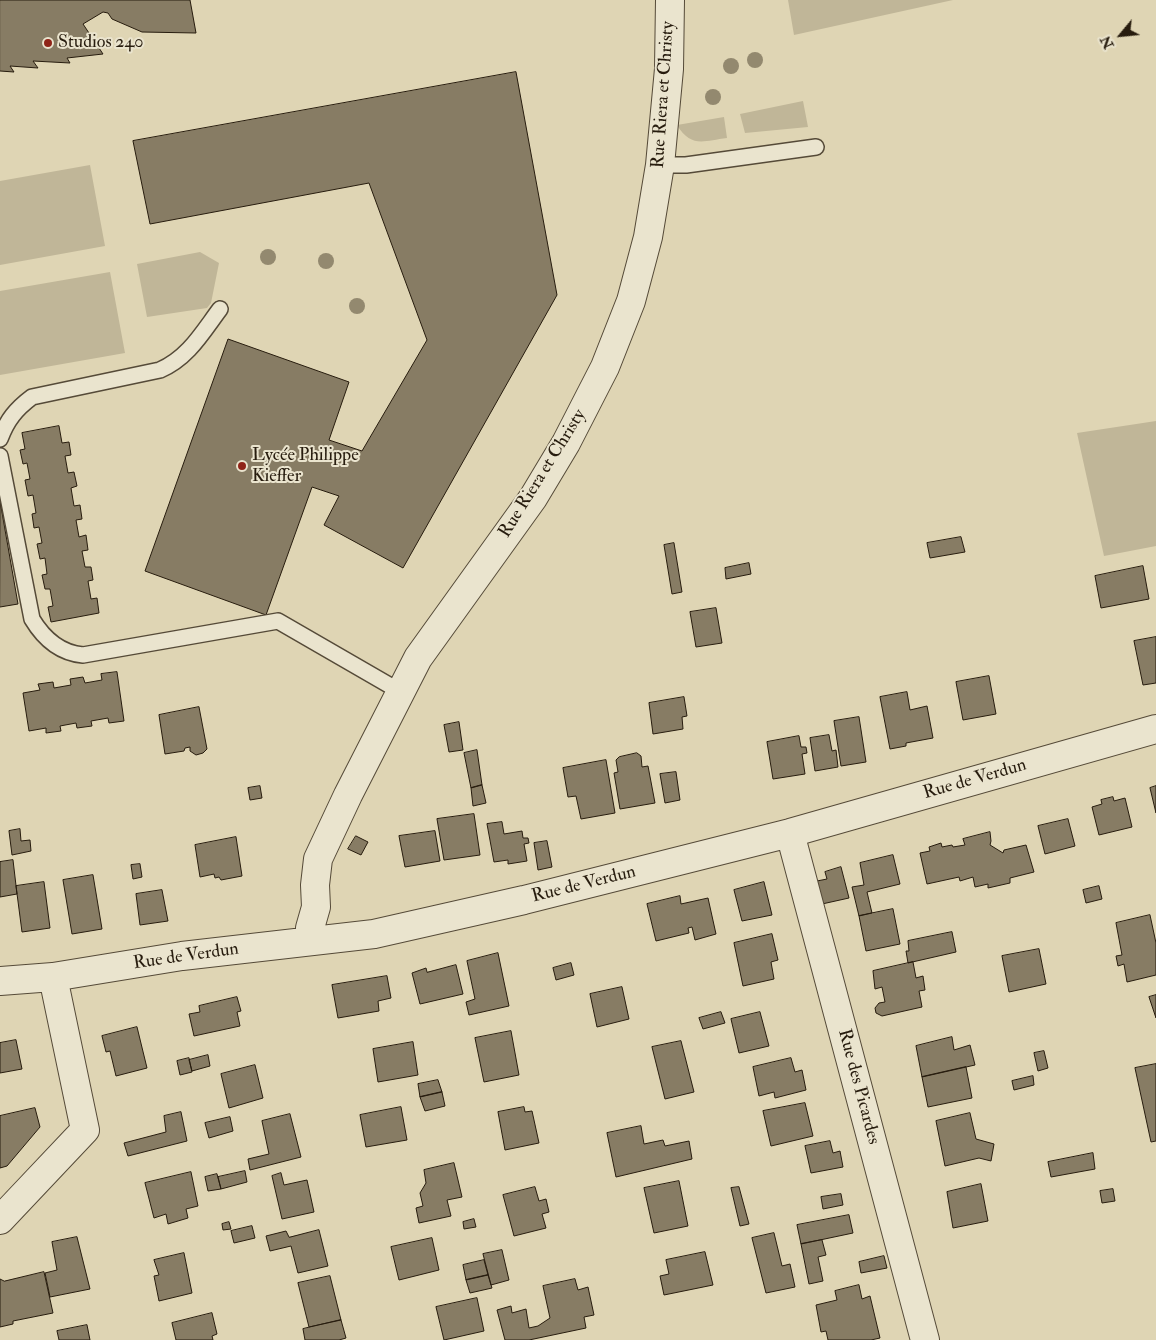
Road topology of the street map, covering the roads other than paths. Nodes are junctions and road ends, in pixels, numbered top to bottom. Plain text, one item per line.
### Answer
1 (670, 0) edge
2 (816, 147) dead end
3 (660, 165) junction
4 (220, 309) dead end
5 (0, 439) edge
6 (0, 456) edge
7 (401, 692) junction
8 (1156, 729) edge
9 (790, 833) junction
10 (312, 941) junction
11 (53, 977) junction
12 (0, 981) edge
13 (0, 1220) edge
14 (925, 1340) edge

1 - 3 street, Rue Riera et Christy
2 - 3 lane
3 - 7 street, Rue Riera et Christy
4 - 5 lane
6 - 7 lane
7 - 10 street, Rue Riera et Christy
8 - 9 street, Rue de Verdun
9 - 10 street, Rue de Verdun
9 - 14 street, Rue des Picardes
10 - 11 street, Rue de Verdun
11 - 12 street, Rue de Verdun
11 - 13 street

